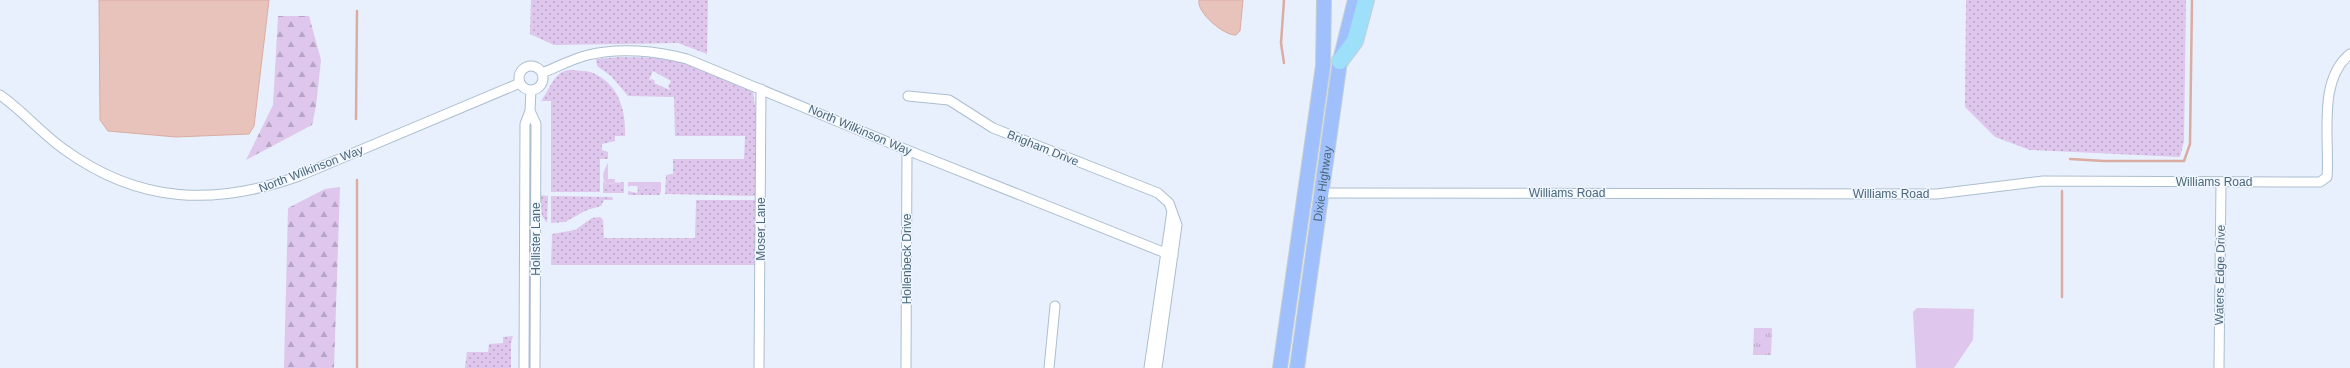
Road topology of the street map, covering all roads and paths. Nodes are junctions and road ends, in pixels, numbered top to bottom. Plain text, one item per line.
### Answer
1 (1324, 0) edge
2 (1356, 0) edge
3 (1366, 0) edge
4 (2350, 54) edge
5 (1340, 61) junction
6 (542, 73) junction
7 (520, 83) junction
8 (762, 89) junction
9 (531, 90) junction
10 (0, 95) edge
11 (908, 96) dead end
12 (530, 111) junction
13 (907, 150) junction
14 (2221, 182) junction
15 (1322, 193) junction
16 (1169, 254) junction
17 (1055, 306) dead end
18 (524, 368) edge
19 (535, 368) edge
20 (759, 368) edge
21 (906, 368) edge
22 (1049, 368) edge
23 (1149, 368) edge
24 (1157, 368) edge
25 (1280, 368) edge
26 (1297, 368) edge
27 (2218, 368) edge

1 - 25 main road, Dixie Highway
2 - 5 main road, Dixie Highway
3 - 5 highway
4 - 14 street, Williams Road
5 - 15 main road, Dixie Highway
6 - 7 street
6 - 8 street, North Wilkinson Way
6 - 9 street
7 - 9 street
7 - 10 street, North Wilkinson Way
8 - 13 street, North Wilkinson Way
8 - 20 street, Moser Lane
9 - 12 street, Hollister Lane
11 - 16 street, Brigham Drive
12 - 18 street, Hollister Lane
12 - 19 street, Hollister Lane
13 - 16 street, North Wilkinson Way
13 - 21 street, Hollenbeck Drive
14 - 15 street, Williams Road
14 - 27 street, Waters Edge Drive
15 - 26 main road, Dixie Highway
16 - 23 street, Brigham Drive
16 - 24 street, Brigham Drive
17 - 22 street

